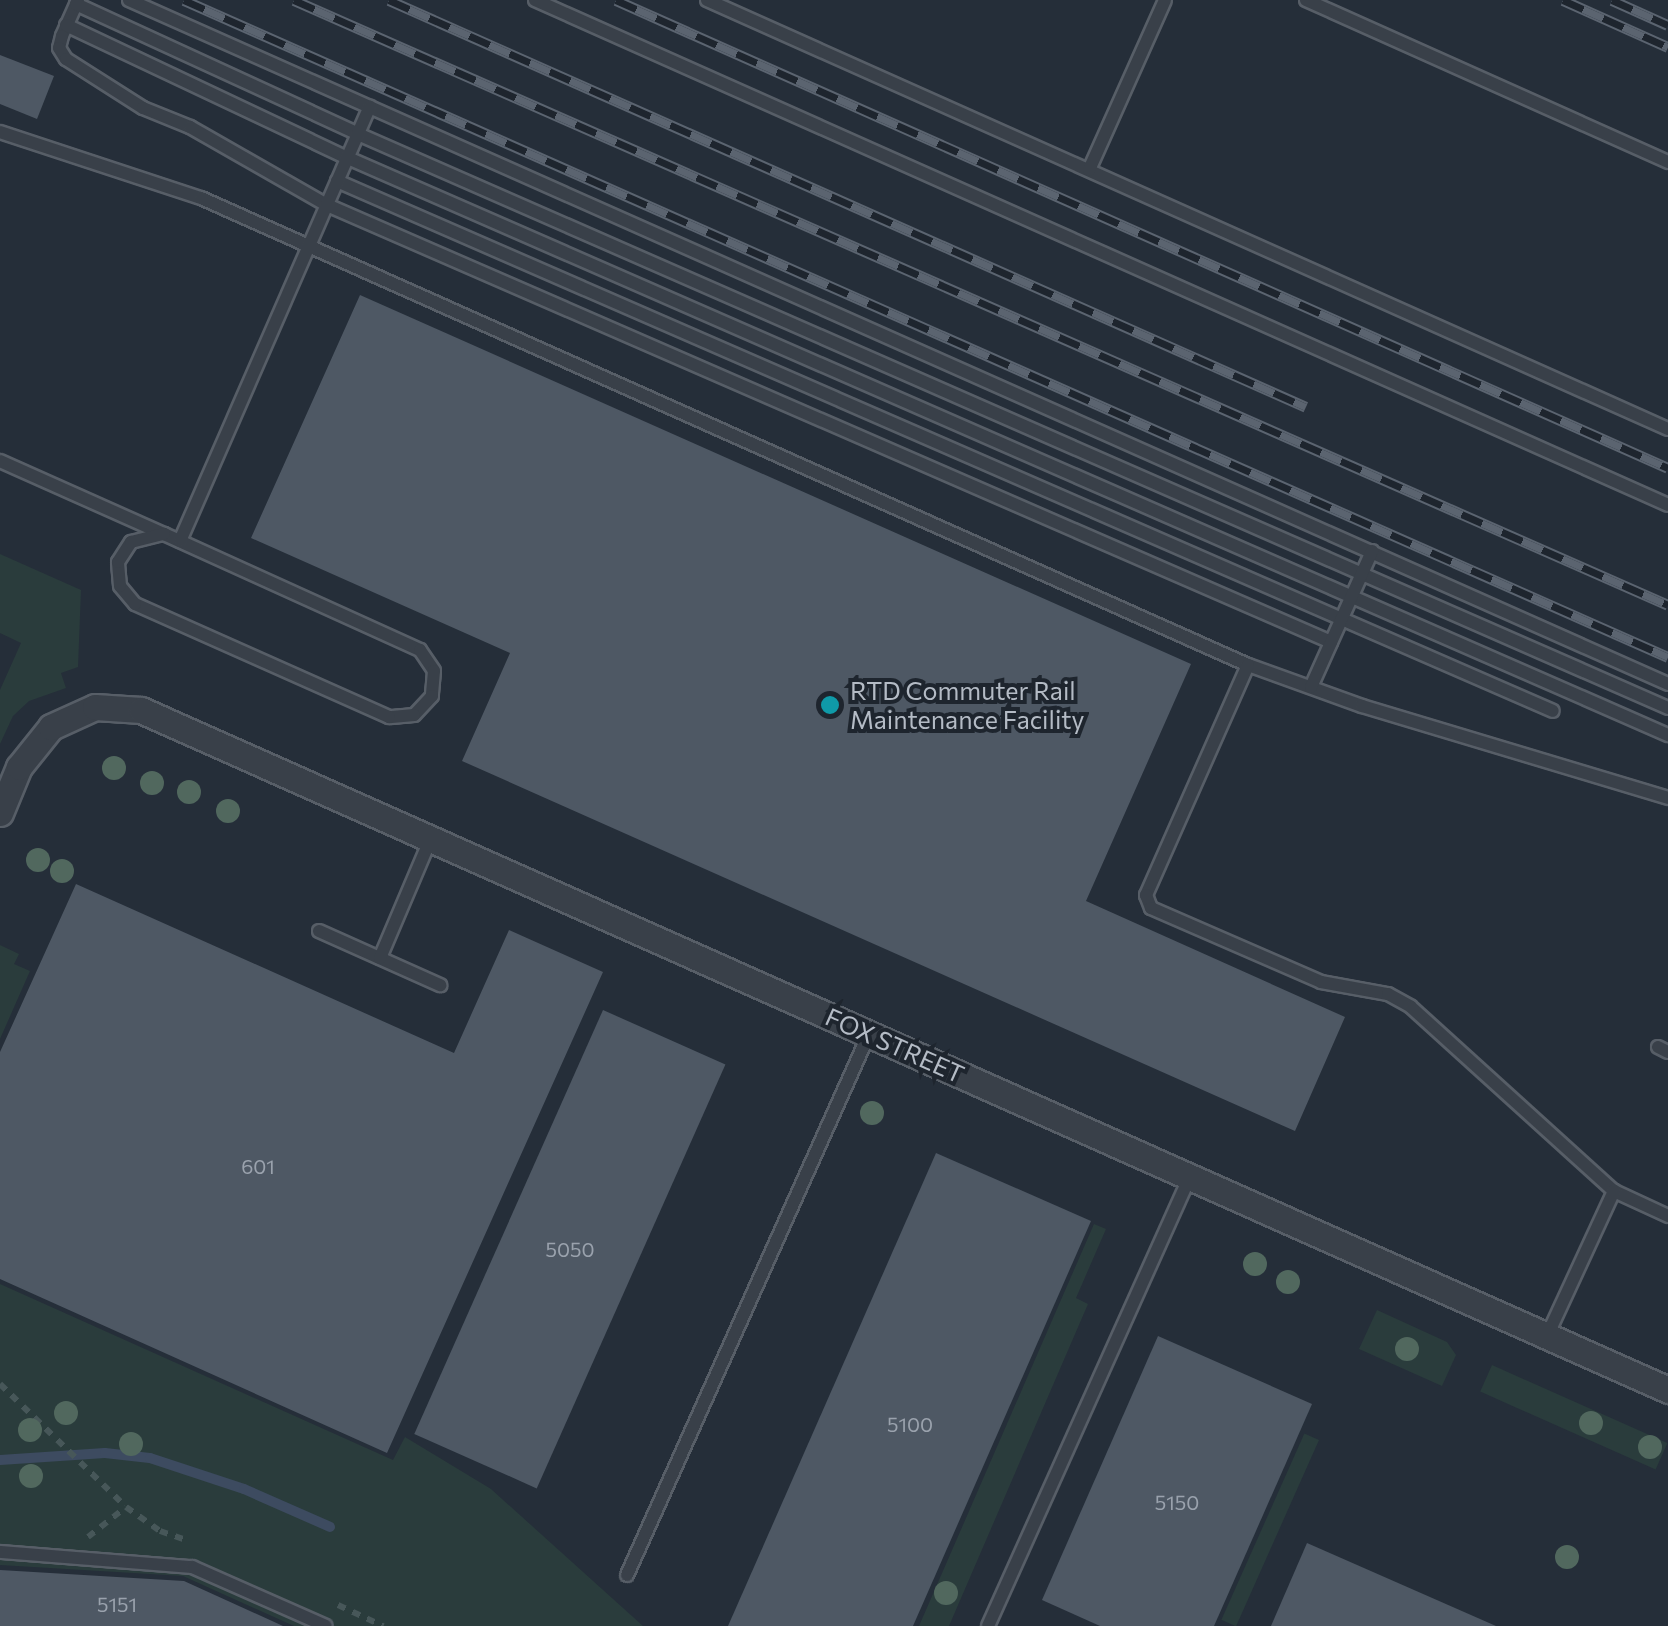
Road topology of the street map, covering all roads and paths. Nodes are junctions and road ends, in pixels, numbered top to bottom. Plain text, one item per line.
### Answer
1 (129, 0) edge
2 (536, 0) edge
3 (707, 0) edge
4 (1165, 0) edge
5 (1306, 0) edge
6 (77, 2) edge
7 (66, 25) junction
8 (370, 106) junction
9 (0, 132) edge
10 (358, 134) junction
11 (348, 158) junction
12 (1668, 162) edge
13 (1089, 170) junction
14 (338, 181) junction
15 (327, 204) junction
16 (309, 246) junction
17 (1668, 429) edge
18 (0, 461) edge
19 (1668, 504) edge
20 (164, 534) junction
21 (180, 541) junction
22 (1372, 552) junction
23 (1362, 574) junction
24 (1352, 596) junction
25 (1342, 620) junction
26 (1331, 642) junction
27 (1248, 665) junction
28 (1668, 684) edge
29 (1311, 688) junction
30 (1668, 708) edge
31 (1552, 711) dead end
32 (1668, 735) edge
33 (1668, 798) edge
34 (0, 813) edge
35 (431, 838) junction
36 (318, 931) dead end
37 (380, 958) junction
38 (440, 985) dead end
39 (869, 1034) junction
40 (1190, 1177) junction
41 (1614, 1191) junction
42 (1668, 1216) edge
43 (1547, 1336) junction
44 (0, 1384) edge
45 (1668, 1390) edge
46 (0, 1552) edge
47 (66, 1555) junction
48 (627, 1575) dead end
49 (326, 1626) edge
50 (988, 1626) edge

1 - 8 lane
2 - 19 lane
3 - 13 lane
4 - 13 lane
5 - 12 lane
6 - 7 lane
6 - 10 lane
7 - 11 lane
7 - 15 lane
8 - 10 lane
8 - 22 lane
9 - 16 lane
10 - 11 lane
10 - 23 lane
11 - 14 lane
11 - 24 lane
13 - 17 lane
14 - 15 lane
14 - 25 lane
15 - 16 lane
15 - 26 lane
16 - 21 lane
16 - 27 lane
18 - 20 lane
20 - 21 lane
20 - 21 lane
22 - 23 lane
22 - 28 lane
23 - 24 lane
23 - 30 lane
24 - 25 lane
24 - 32 lane
25 - 26 lane
25 - 31 lane
26 - 29 lane
27 - 29 lane
27 - 41 lane
29 - 33 lane
34 - 35 street, FOX STREET
35 - 37 lane
35 - 39 street, FOX STREET
36 - 37 lane
37 - 38 lane
39 - 40 street, FOX STREET
39 - 48 lane
40 - 43 street, FOX STREET
40 - 50 lane
41 - 42 lane
41 - 43 lane
43 - 45 street, FOX STREET
44 - 47 path
46 - 47 lane
47 - 49 lane

